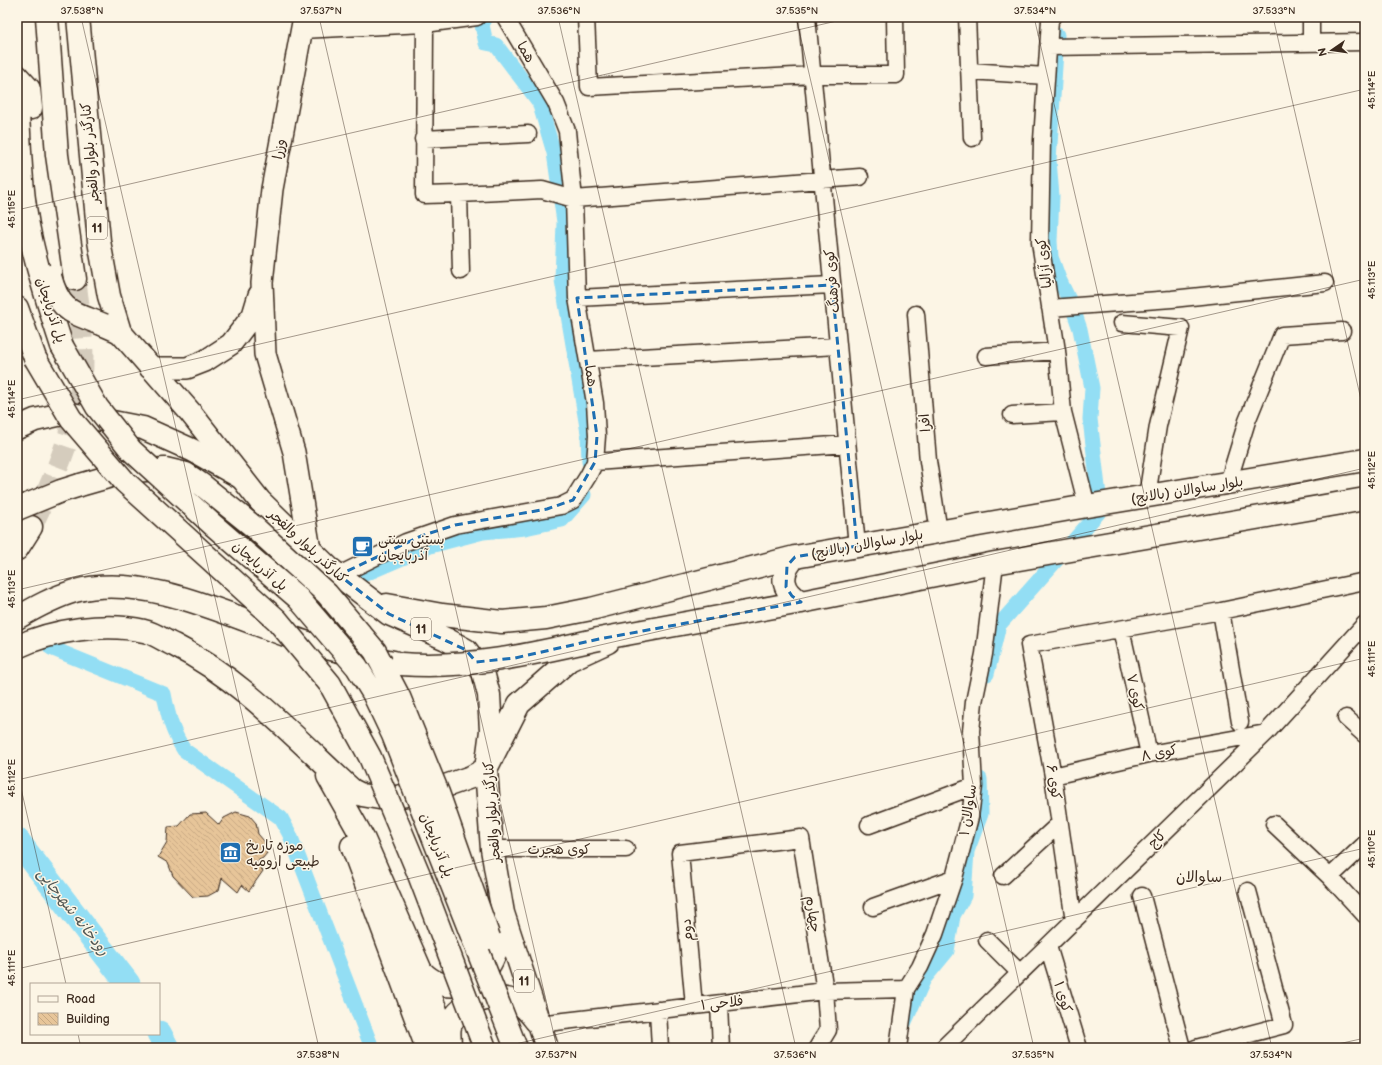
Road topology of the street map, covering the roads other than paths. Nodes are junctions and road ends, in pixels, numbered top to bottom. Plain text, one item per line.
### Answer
1 (47, 17) edge
2 (78, 17) edge
3 (470, 17) edge
4 (477, 17) edge
5 (505, 17) edge
6 (586, 17) edge
7 (807, 17) edge
8 (895, 17) edge
9 (967, 17) edge
10 (1052, 17) edge
11 (1311, 17) edge
12 (426, 20) edge
13 (302, 24) edge
14 (1365, 42) edge
15 (1311, 43) junction
16 (1048, 47) junction
17 (969, 71) junction
18 (813, 75) junction
19 (17, 76) edge
20 (1046, 76) junction
21 (17, 96) edge
22 (528, 134) dead end
23 (972, 138) dead end
24 (423, 139) junction
25 (860, 177) dead end
26 (823, 179) junction
27 (459, 194) junction
28 (574, 198) junction
29 (461, 271) dead end
30 (75, 279) tunnel mouth
31 (262, 283) junction
32 (1325, 283) dead end
33 (832, 285) junction
34 (578, 298) junction
35 (17, 308) edge
36 (1050, 308) junction
37 (916, 314) dead end
38 (1122, 323) dead end
39 (112, 329) junction
40 (1342, 331) dead end
41 (838, 346) junction
42 (1057, 351) junction
43 (986, 356) dead end
44 (588, 360) junction
45 (150, 368) junction
46 (1063, 412) junction
47 (1012, 415) dead end
48 (17, 428) edge
49 (847, 444) junction
50 (1365, 460) edge
51 (595, 462) junction
52 (242, 478) junction
53 (1228, 483) junction
54 (1147, 496) junction
55 (1365, 499) edge
56 (1087, 506) junction
57 (17, 509) edge
58 (31, 527) tunnel mouth
59 (939, 532) junction
60 (857, 546) junction
61 (17, 549) edge
62 (310, 550) junction
63 (794, 557) junction
64 (996, 563) junction
65 (340, 575) junction
66 (1365, 581) edge
67 (373, 602) junction
68 (801, 602) junction
69 (1221, 612) junction
70 (17, 618) edge
71 (1365, 624) edge
72 (1121, 629) junction
73 (627, 634) junction
74 (17, 647) edge
75 (1346, 718) dead end
76 (1240, 722) dead end
77 (1266, 733) junction
78 (1365, 735) edge
79 (1149, 754) junction
80 (320, 761) junction
81 (486, 769) junction
82 (1053, 776) junction
83 (974, 786) junction
84 (1059, 824) junction
85 (1274, 824) dead end
86 (869, 825) dead end
87 (801, 838) joint
88 (1365, 844) edge
89 (492, 849) junction
90 (626, 849) dead end
91 (1004, 876) dead end
92 (1330, 877) junction
93 (954, 878) junction
94 (1248, 892) dead end
95 (1142, 896) dead end
96 (873, 907) dead end
97 (503, 913) junction
98 (1365, 915) edge
99 (1074, 921) junction
100 (987, 940) dead end
101 (1048, 946) junction
102 (421, 971) junction
103 (1020, 973) junction
104 (906, 989) junction
105 (825, 991) junction
106 (719, 1004) junction
107 (694, 1006) junction
108 (658, 1010) junction
109 (538, 1024) junction
110 (1250, 1041) edge
111 (427, 1048) edge
112 (450, 1048) edge
113 (485, 1048) edge
114 (517, 1048) edge
115 (547, 1048) edge
116 (660, 1048) edge
117 (721, 1048) edge
118 (817, 1048) edge
119 (898, 1048) edge
120 (943, 1048) edge
121 (1079, 1048) edge
122 (1182, 1048) edge
123 (1196, 1048) edge

1 - 30 main road, 11
2 - 39 main road, کنارگذر بلوار والفجر / 11
3 - 4 street
3 - 12 street
5 - 28 street, هما
6 - 18 street
7 - 18 street, کوی فرهنگ
8 - 18 street
9 - 17 street
10 - 16 street, کوی آزالیا
11 - 15 street
12 - 13 street
12 - 24 street
13 - 31 street, وزرا
14 - 15 street
15 - 16 street
16 - 20 street, کوی آزالیا
17 - 20 street
17 - 23 street
18 - 26 street, کوی فرهنگ
19 - 39 main road, bridge
20 - 36 street, کوی آزالیا
21 - 114 main road, پل آذربایجان, bridge
22 - 24 street
24 - 27 street
25 - 26 street
26 - 28 street
26 - 33 street, کوی فرهنگ
27 - 28 street
27 - 29 street
28 - 34 street, هما
31 - 45 street
31 - 62 street
32 - 36 street
33 - 34 street
33 - 41 street, کوی فرهنگ
34 - 44 street, هما
35 - 113 main road, پل آذربایجان, bridge
36 - 42 street, کوی آزالیا
37 - 59 street, افرا
38 - 54 street
39 - 45 main road, کنارگذر بلوار والفجر / 11
40 - 53 street
41 - 44 street
41 - 49 street, کوی فرهنگ
42 - 43 street
42 - 46 street, کوی آزالیا
44 - 51 street, هما
45 - 52 main road, کنارگذر بلوار والفجر / 11
46 - 47 street
46 - 56 street, کوی آزالیا
48 - 52 main road, 11
49 - 51 street
49 - 60 street, کوی فرهنگ
50 - 53 main road, بلوار ساوالان (بالانج)
51 - 65 street, هما
52 - 62 main road, کنارگذر بلوار والفجر / 11
53 - 54 main road, بلوار ساوالان (بالانج)
54 - 56 main road, بلوار ساوالان (بالانج)
55 - 64 main road
56 - 59 main road, بلوار ساوالان (بالانج)
57 - 114 main road, bridge
58 - 61 main road
59 - 60 main road, بلوار ساوالان (بالانج)
60 - 63 main road, بلوار ساوالان (بالانج)
62 - 65 main road, کنارگذر بلوار والفجر / 11
63 - 67 main road, بلوار ساوالان (بالانج)
63 - 68 main road
64 - 68 main road
64 - 83 street, ساوالان ۱
65 - 67 main road, کنارگذر بلوار والفجر / 11
66 - 69 street
67 - 81 main road, کنارگذر بلوار والفجر / 11
68 - 73 main road
69 - 72 street
69 - 76 street
70 - 73 main road, bridge
71 - 77 street, کاج
72 - 79 street, کوی ۷
72 - 82 street, کوی ۶
73 - 81 main road
74 - 80 main road
75 - 78 street
77 - 79 street, کوی ۸
77 - 99 street, کاج
79 - 82 street, کوی ۸
80 - 81 main road
80 - 102 main road
80 - 111 main road
81 - 89 main road, کنارگذر بلوار والفجر / 11
82 - 84 street, کوی ۶
83 - 86 street
83 - 93 street, ساوالان ۱
84 - 91 street
84 - 99 street, کوی ۶
85 - 92 street
87 - 105 street, چهارم
87 - 107 street, دوم
88 - 92 street
89 - 90 street, کوی هجرت
89 - 97 main road, کنارگذر بلوار والفجر / 11
92 - 98 street
93 - 96 street
93 - 104 street, ساوالان ۱
94 - 110 street
95 - 122 street
97 - 102 main road, 11
97 - 109 main road, کنارگذر بلوار والفجر / 11
99 - 101 street, کاج
100 - 103 street
101 - 103 street, کاج
101 - 121 street, کوی ۱
102 - 112 main road
103 - 120 street, کاج
104 - 105 street, فلاحی ۱
104 - 119 street, ساوالان ۱
105 - 106 street, فلاحی ۱
105 - 118 street, چهارم
106 - 107 street, فلاحی ۱
106 - 117 street
107 - 108 street, فلاحی ۱
108 - 109 street, فلاحی ۱
108 - 116 street
109 - 112 main road
109 - 115 main road, کنارگذر بلوار والفجر / 11
110 - 123 street

